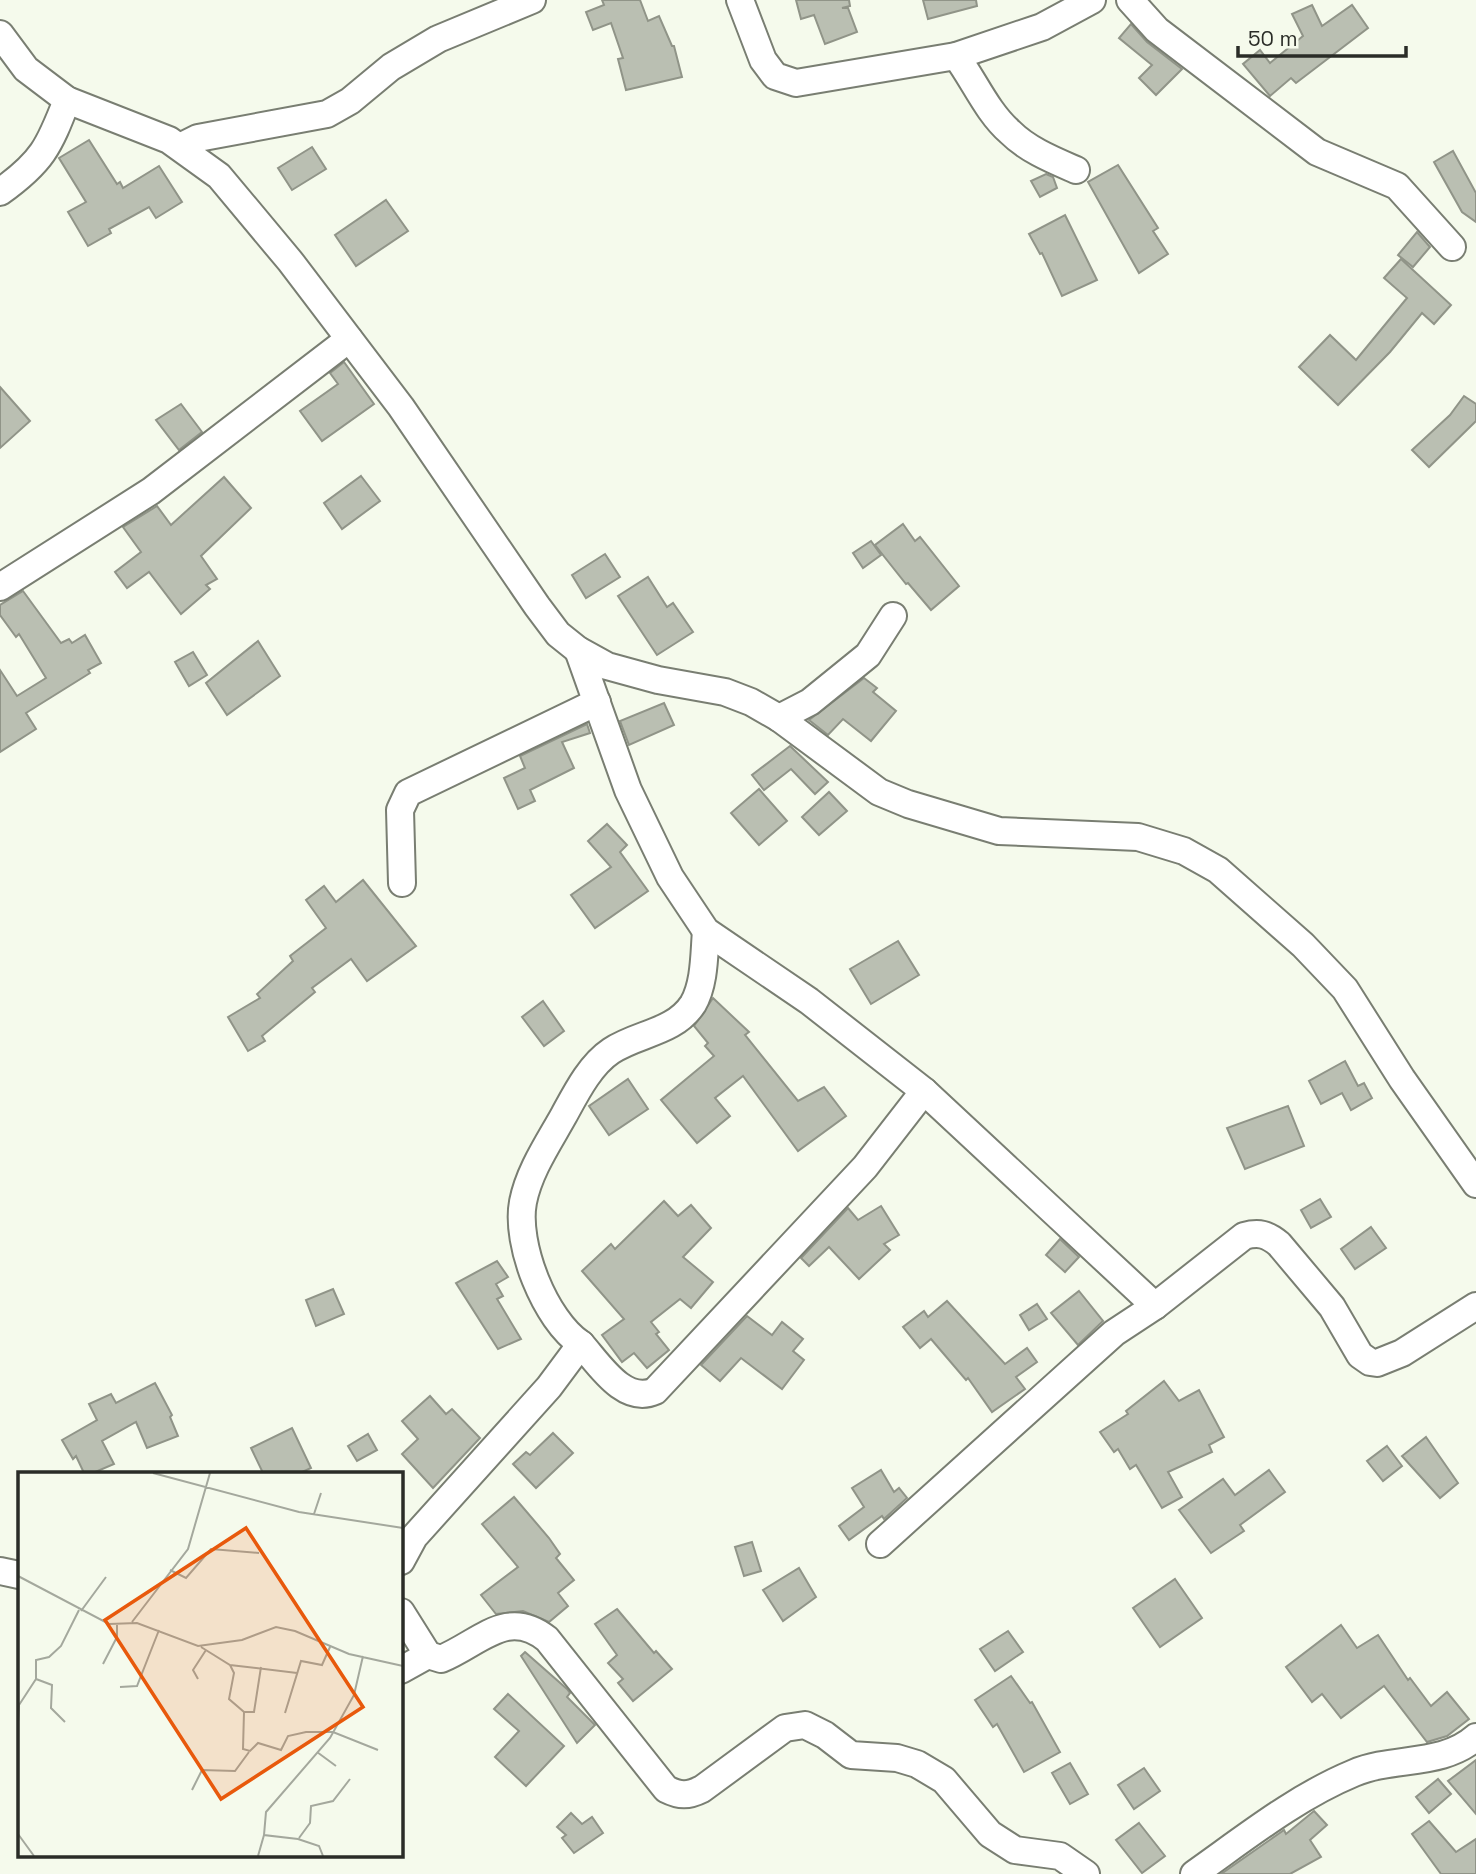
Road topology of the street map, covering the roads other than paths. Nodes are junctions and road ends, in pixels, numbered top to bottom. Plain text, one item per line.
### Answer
1 (532, 0) edge
2 (740, 0) edge
3 (1092, 0) edge
4 (1130, 0) edge
5 (0, 34) edge
6 (956, 56) junction
7 (67, 100) junction
8 (180, 147) junction
9 (1076, 170) dead end
10 (0, 192) edge
11 (1452, 247) dead end
12 (349, 339) junction
13 (0, 587) edge
14 (893, 616) dead end
15 (578, 650) junction
16 (597, 702) junction
17 (779, 718) junction
18 (402, 883) dead end
19 (706, 931) junction
20 (925, 1091) junction
21 (1476, 1184) edge
22 (1155, 1306) junction
23 (1476, 1306) edge
24 (581, 1344) junction
25 (880, 1544) dead end
26 (402, 1559) edge
27 (0, 1571) edge
28 (18, 1575) edge
29 (402, 1614) edge
30 (428, 1655) junction
31 (402, 1669) edge
32 (1476, 1737) edge
33 (1086, 1874) edge
34 (1194, 1874) edge

1 - 8 street
2 - 6 street
3 - 6 street
4 - 11 street
5 - 7 street
6 - 9 street
7 - 8 street
7 - 10 street
8 - 12 street
12 - 13 street
12 - 15 street
14 - 17 street
15 - 16 street
15 - 17 street
16 - 18 street
16 - 19 street
17 - 21 street
19 - 20 street
19 - 24 street
20 - 22 street
20 - 24 street
22 - 23 street
22 - 25 street
24 - 26 street
27 - 28 street
29 - 30 street
30 - 31 street
30 - 33 street
32 - 34 street

